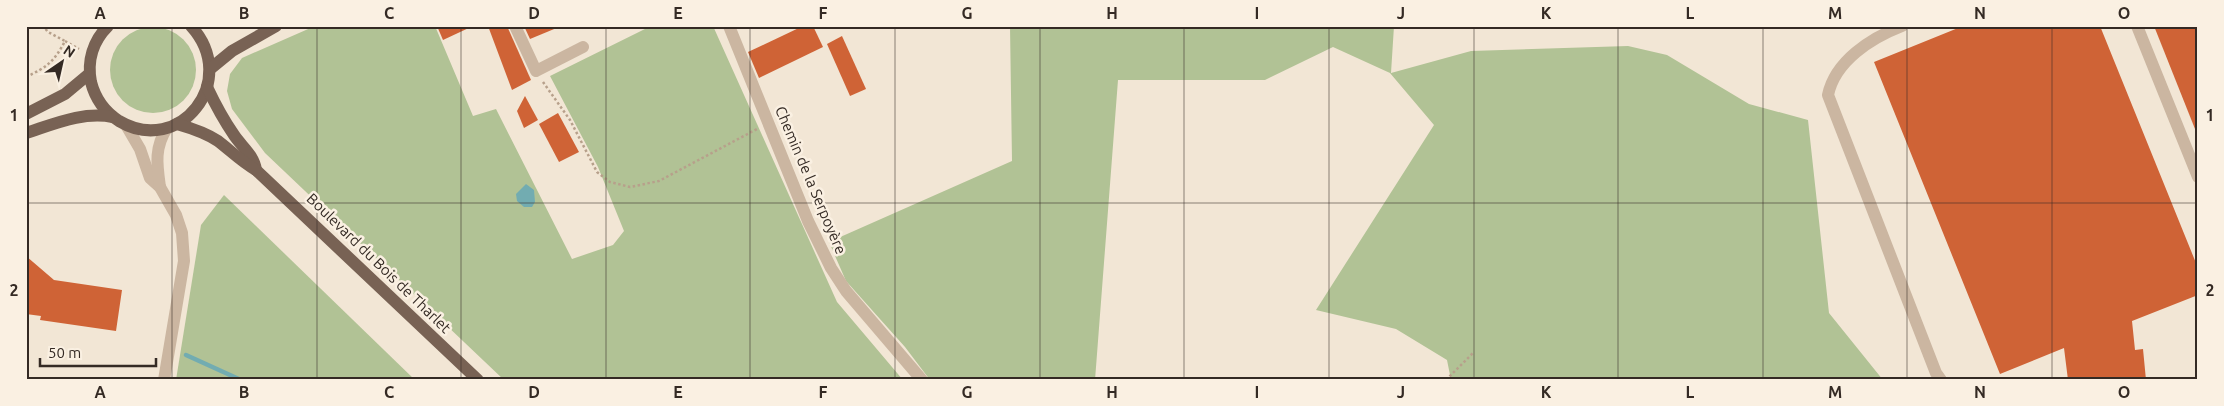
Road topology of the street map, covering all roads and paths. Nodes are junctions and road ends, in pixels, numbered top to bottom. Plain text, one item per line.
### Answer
1 (43, 26) edge
2 (191, 26) edge
3 (276, 26) edge
4 (515, 26) edge
5 (729, 26) edge
6 (2137, 26) edge
7 (1895, 27) edge
8 (102, 29) edge
9 (583, 47) dead end
10 (210, 68) junction
11 (536, 71) junction
12 (90, 74) junction
13 (26, 77) edge
14 (208, 87) junction
15 (26, 114) edge
16 (113, 117) junction
17 (768, 123) junction
18 (126, 125) junction
19 (172, 126) junction
20 (26, 133) edge
21 (256, 170) junction
22 (2198, 177) edge
23 (160, 188) junction
24 (1474, 352) dead end
25 (164, 380) edge
26 (478, 380) edge
27 (922, 380) edge
28 (1446, 380) edge
29 (1942, 380) edge

1 - 13 path
2 - 10 main road
3 - 10 main road
4 - 11 street
5 - 17 street, Chemin de la Serpoyère
6 - 22 street
7 - 29 street
8 - 12 main road
9 - 11 street
10 - 14 main road
11 - 17 path
12 - 15 main road
12 - 16 main road
14 - 19 main road
14 - 21 main road, Boulevard du Bois de Tharlet
16 - 18 main road
16 - 20 main road
17 - 27 street, Chemin de la Serpoyère
18 - 19 main road, Boulevard du Bois de Tharlet
18 - 23 street
19 - 21 main road, Boulevard du Bois de Tharlet
19 - 23 street
21 - 26 main road, Boulevard du Bois de Tharlet
23 - 25 street
24 - 28 path

